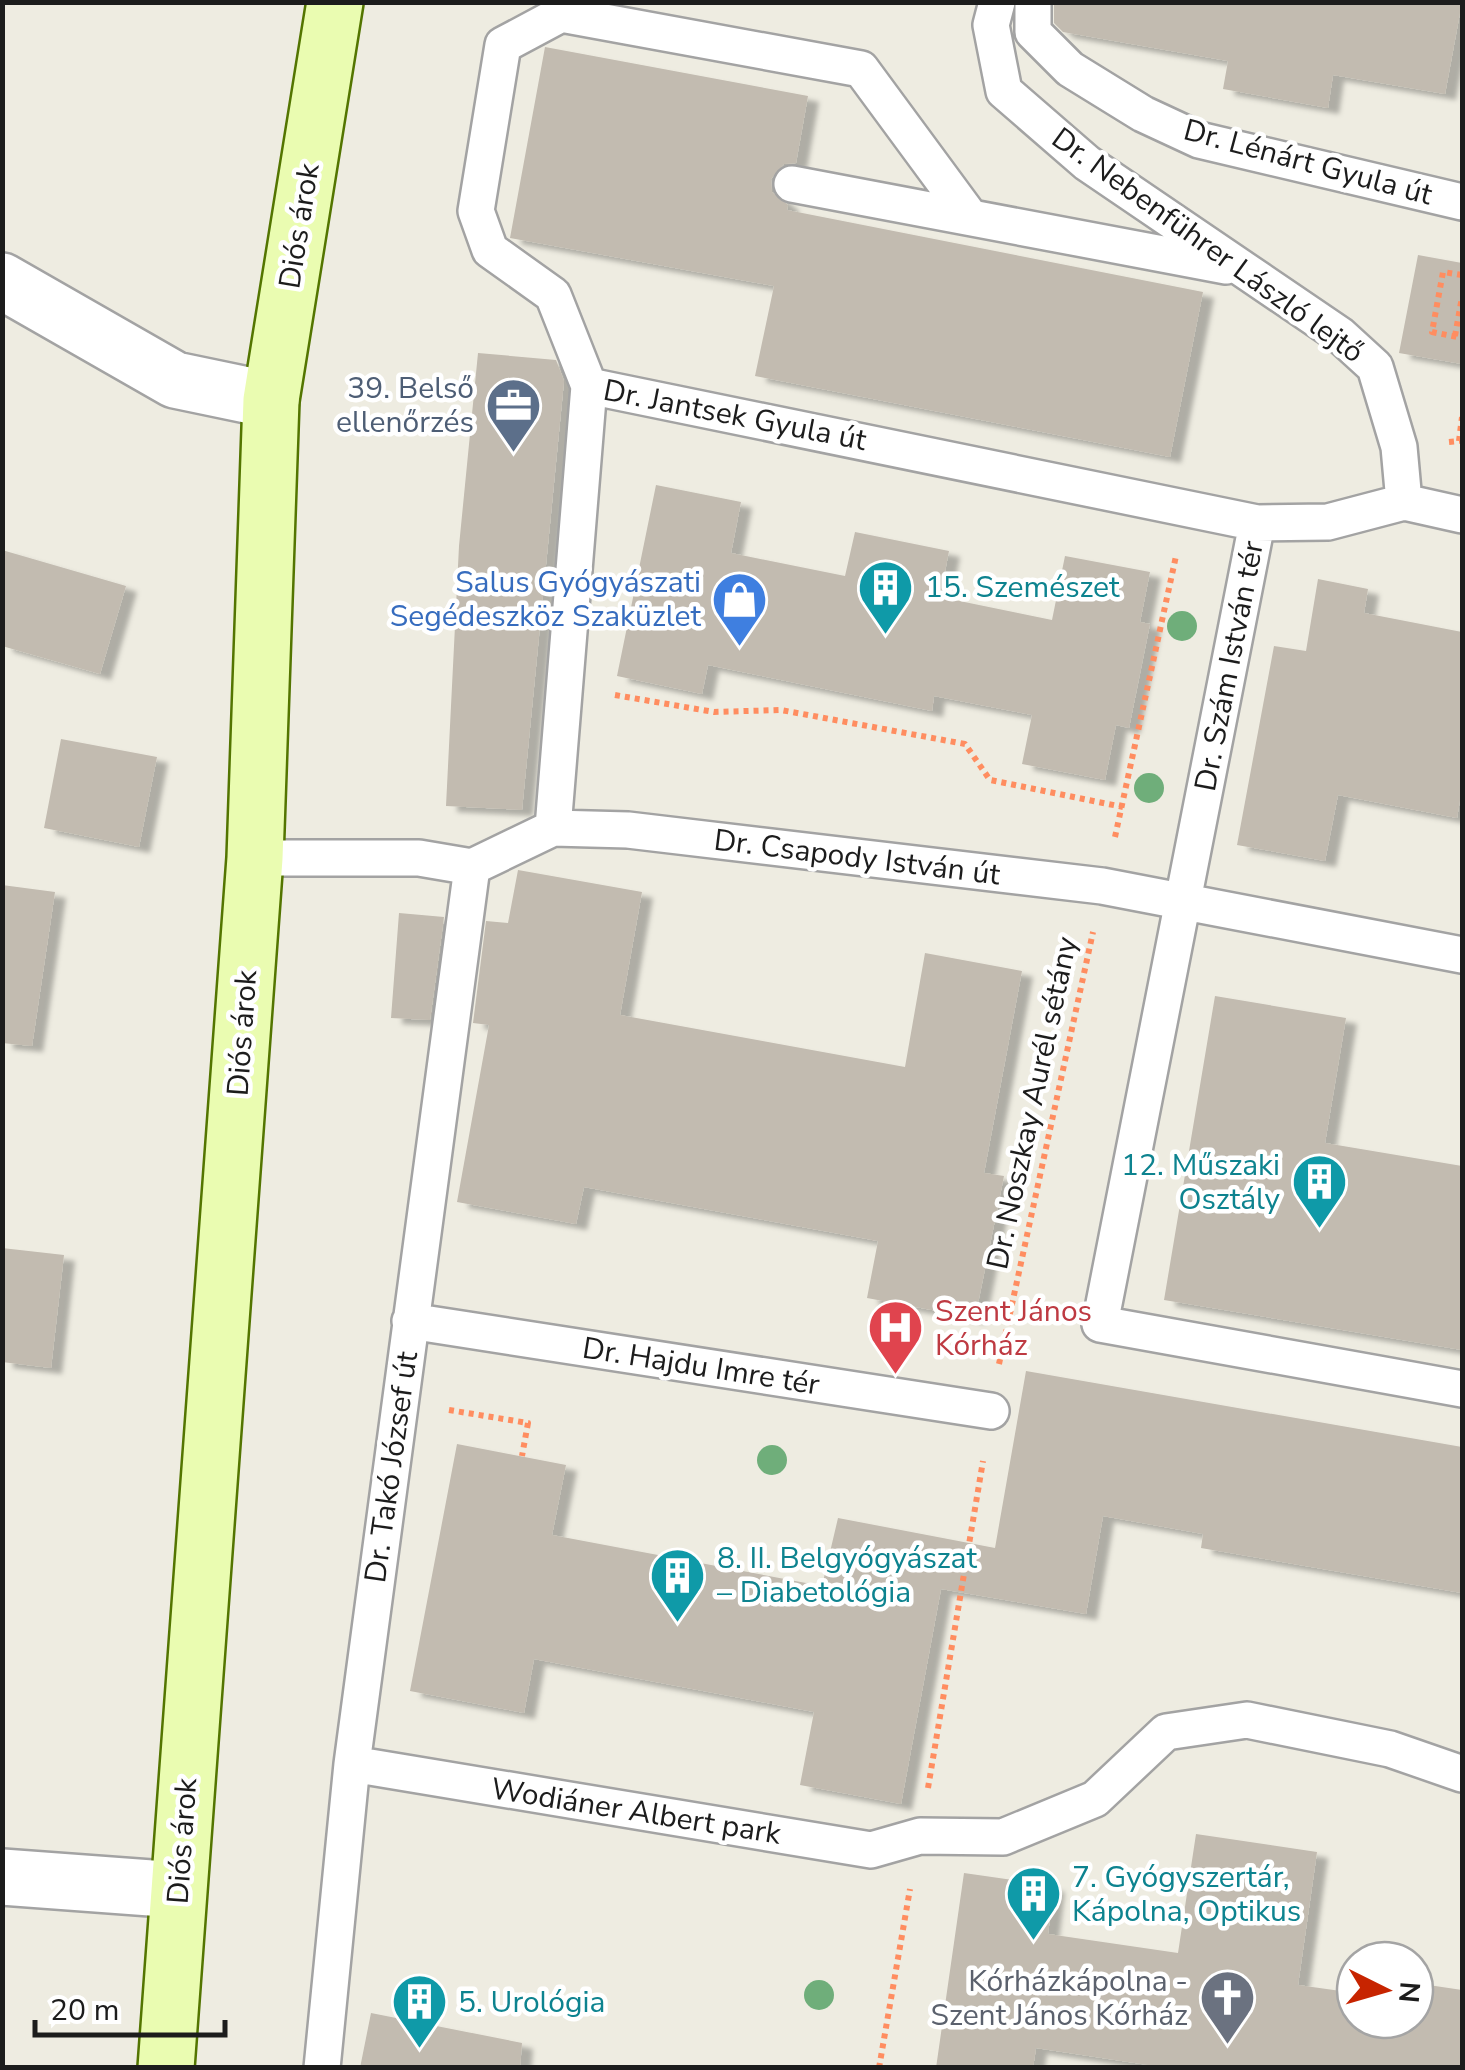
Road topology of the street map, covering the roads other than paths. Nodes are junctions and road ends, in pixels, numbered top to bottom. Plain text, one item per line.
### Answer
1 (335, 2) edge
2 (997, 2) edge
3 (1033, 2) edge
4 (792, 184) dead end
5 (1462, 202) edge
6 (970, 218) junction
7 (1242, 268) junction
8 (2, 281) edge
9 (590, 386) junction
10 (272, 400) junction
11 (1404, 502) junction
12 (1462, 515) edge
13 (1256, 523) junction
14 (553, 828) junction
15 (255, 858) junction
16 (472, 867) junction
17 (1184, 898) junction
18 (1462, 954) edge
19 (410, 1321) junction
20 (1462, 1389) edge
21 (991, 1411) road end
22 (352, 1764) junction
23 (1462, 1774) edge
24 (2, 1877) edge
25 (178, 1890) junction
26 (166, 2068) edge
27 (322, 2068) edge

1 - 10 street, Diós árok
2 - 7 lane, Dr. Nebenführer László lejtő
3 - 5 lane, Dr. Lénárt Gyula út
4 - 6 lane
6 - 7 lane
6 - 9 lane
7 - 11 lane, Dr. Nebenführer László lejtő
8 - 10 street
9 - 13 lane, Dr. Jantsek Gyula út
9 - 14 lane, Dr. Jantsek Gyula út
10 - 15 street, Diós árok
11 - 12 lane, Dr. Szám István tér
11 - 13 lane, Dr. Szám István tér
13 - 17 lane, Dr. Szám István tér
14 - 16 lane, Dr. Csapody István út
14 - 17 lane, Dr. Csapody István út
15 - 16 lane
15 - 25 street, Diós árok
16 - 19 lane, Dr. Takó József út
17 - 18 lane, Dr. Csapody István út
17 - 20 lane, Dr. Szám István tér
19 - 21 lane, Dr. Hajdu Imre tér
19 - 22 lane, Dr. Takó József út
22 - 23 lane, Wodiáner Albert park
22 - 27 lane, Dr. Takó József út
24 - 25 street
25 - 26 street, Diós árok

